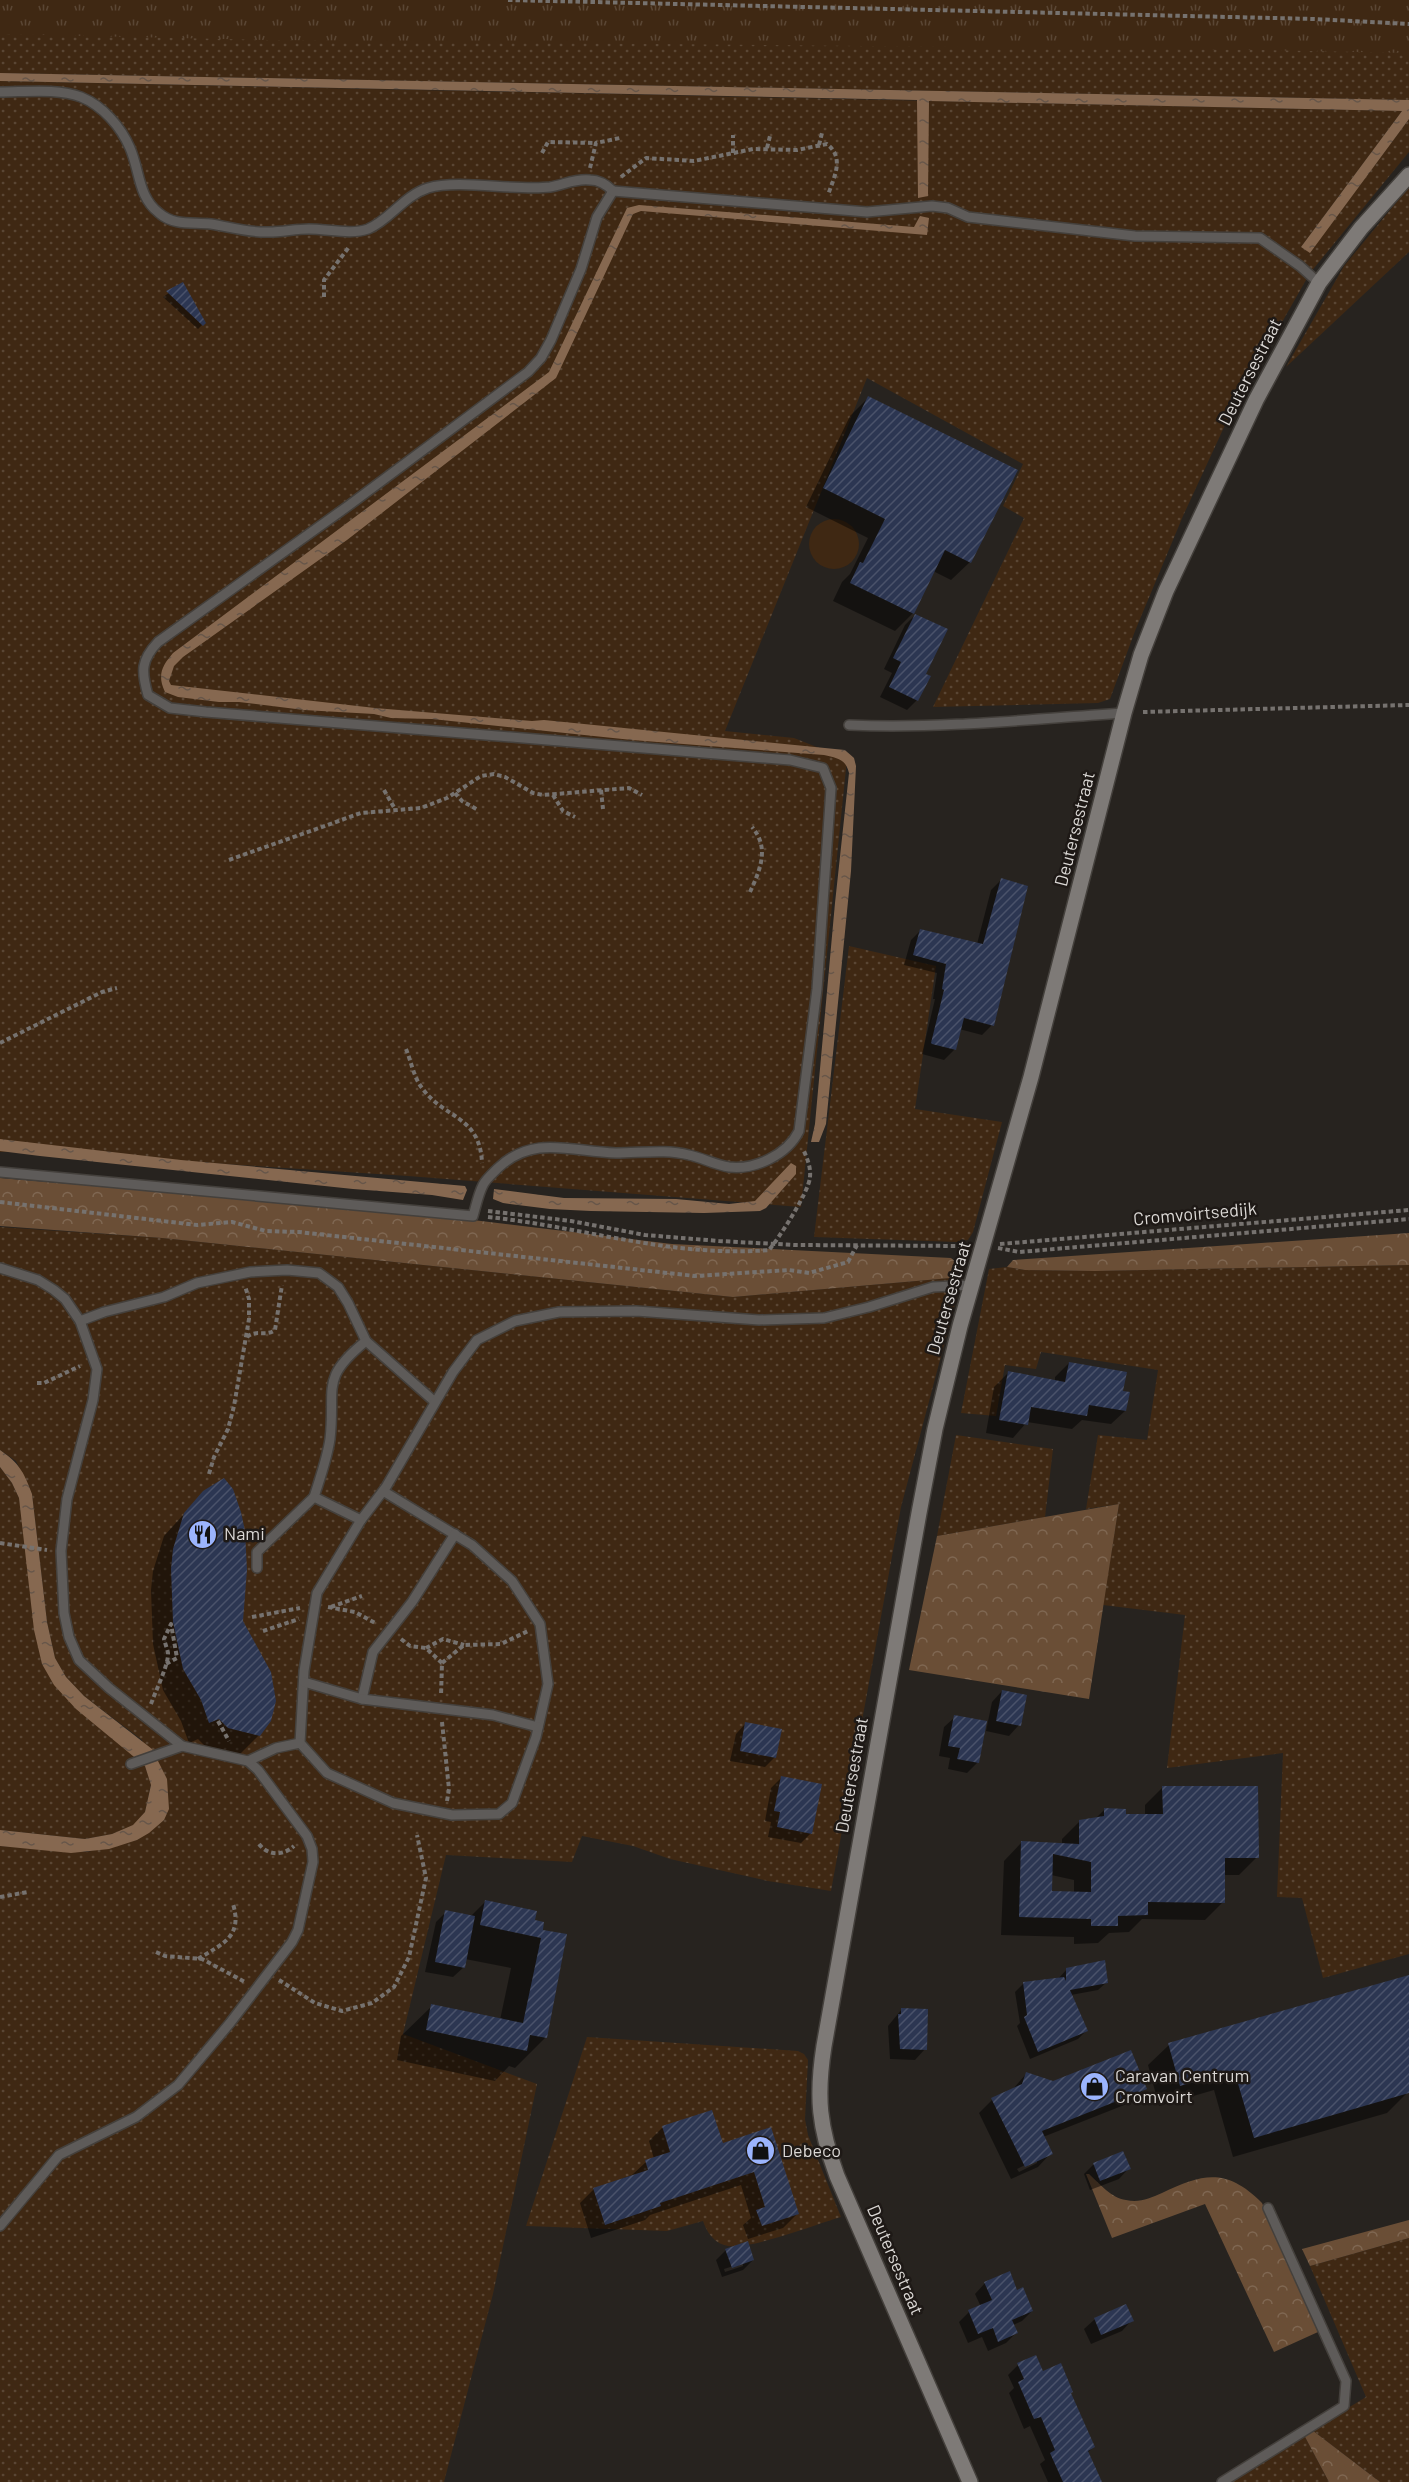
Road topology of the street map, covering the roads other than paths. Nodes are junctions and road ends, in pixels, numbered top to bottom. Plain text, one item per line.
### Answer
1 (0, 92) edge
2 (1409, 175) edge
3 (611, 189) junction
4 (1319, 283) junction
5 (1124, 712) junction
6 (849, 725) dead end
7 (0, 1172) edge
8 (0, 1268) edge
9 (972, 1285) junction
10 (80, 1321) junction
11 (366, 1341) junction
12 (435, 1402) junction
13 (383, 1491) junction
14 (314, 1497) junction
15 (361, 1520) junction
16 (454, 1534) junction
17 (257, 1568) dead end
18 (304, 1682) junction
19 (362, 1699) junction
20 (538, 1727) junction
21 (300, 1743) junction
22 (182, 1746) junction
23 (248, 1761) junction
24 (130, 1764) dead end
25 (1268, 2208) dead end
26 (0, 2226) edge
27 (970, 2482) edge
28 (1222, 2482) edge

1 - 3 lane
2 - 4 street, Deutersestraat
3 - 4 lane
3 - 7 lane
4 - 5 street, Deutersestraat
5 - 6 lane
5 - 9 street, Deutersestraat
8 - 10 lane
9 - 12 lane
9 - 27 street, Deutersestraat
10 - 11 lane
10 - 22 lane
11 - 12 lane
11 - 14 lane
12 - 13 lane
13 - 15 lane
13 - 16 lane
14 - 15 lane
14 - 17 lane
15 - 18 lane
16 - 19 lane
16 - 20 lane
18 - 19 lane
18 - 21 lane
19 - 20 lane
20 - 21 lane
21 - 23 lane
22 - 23 lane
22 - 24 lane
23 - 26 lane
25 - 28 lane

